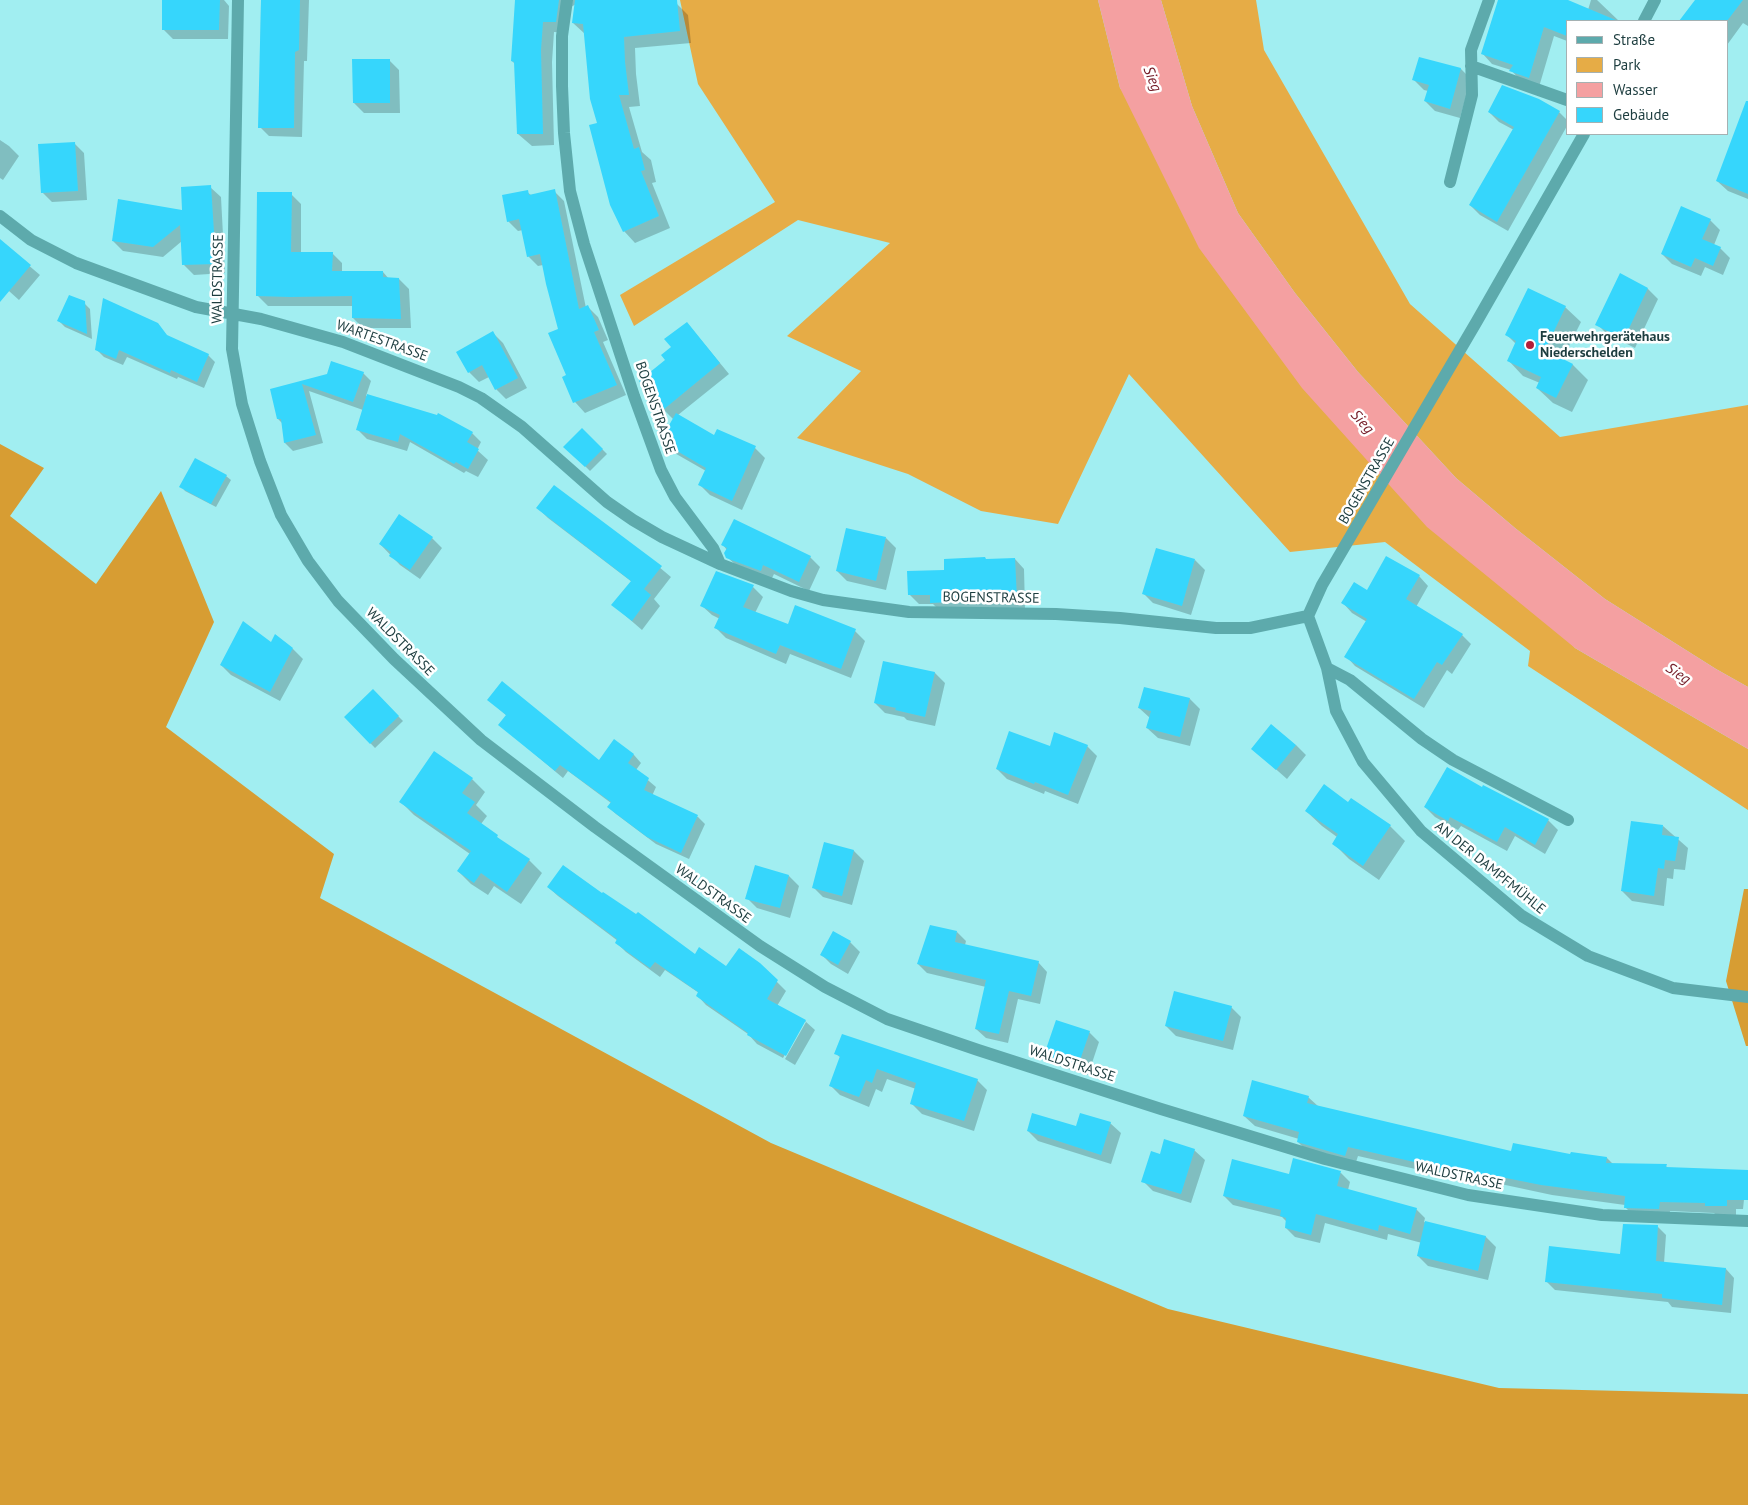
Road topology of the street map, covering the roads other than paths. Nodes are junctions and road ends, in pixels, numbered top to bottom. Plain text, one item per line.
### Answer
1 (238, 0) edge
2 (567, 0) edge
3 (1489, 0) edge
4 (1655, 0) edge
5 (1645, 20) edge
6 (1471, 66) junction
7 (1566, 100) edge
8 (1583, 135) edge
9 (1450, 182) dead end
10 (0, 216) edge
11 (232, 315) junction
12 (720, 564) junction
13 (1308, 616) junction
14 (1327, 668) junction
15 (1568, 820) dead end
16 (1748, 997) edge
17 (1748, 1221) edge

1 - 11 street, WALDSTRASSE
2 - 12 street, BOGENSTRASSE
3 - 6 street
4 - 5 street
6 - 7 street
6 - 9 street
8 - 13 street, BOGENSTRASSE
10 - 11 street, WARTESTRASSE
11 - 12 street, WARTESTRASSE
11 - 17 street, WALDSTRASSE
12 - 13 street, BOGENSTRASSE
13 - 14 street, AN DER DAMPFMÜHLE
14 - 15 street
14 - 16 street, AN DER DAMPFMÜHLE

